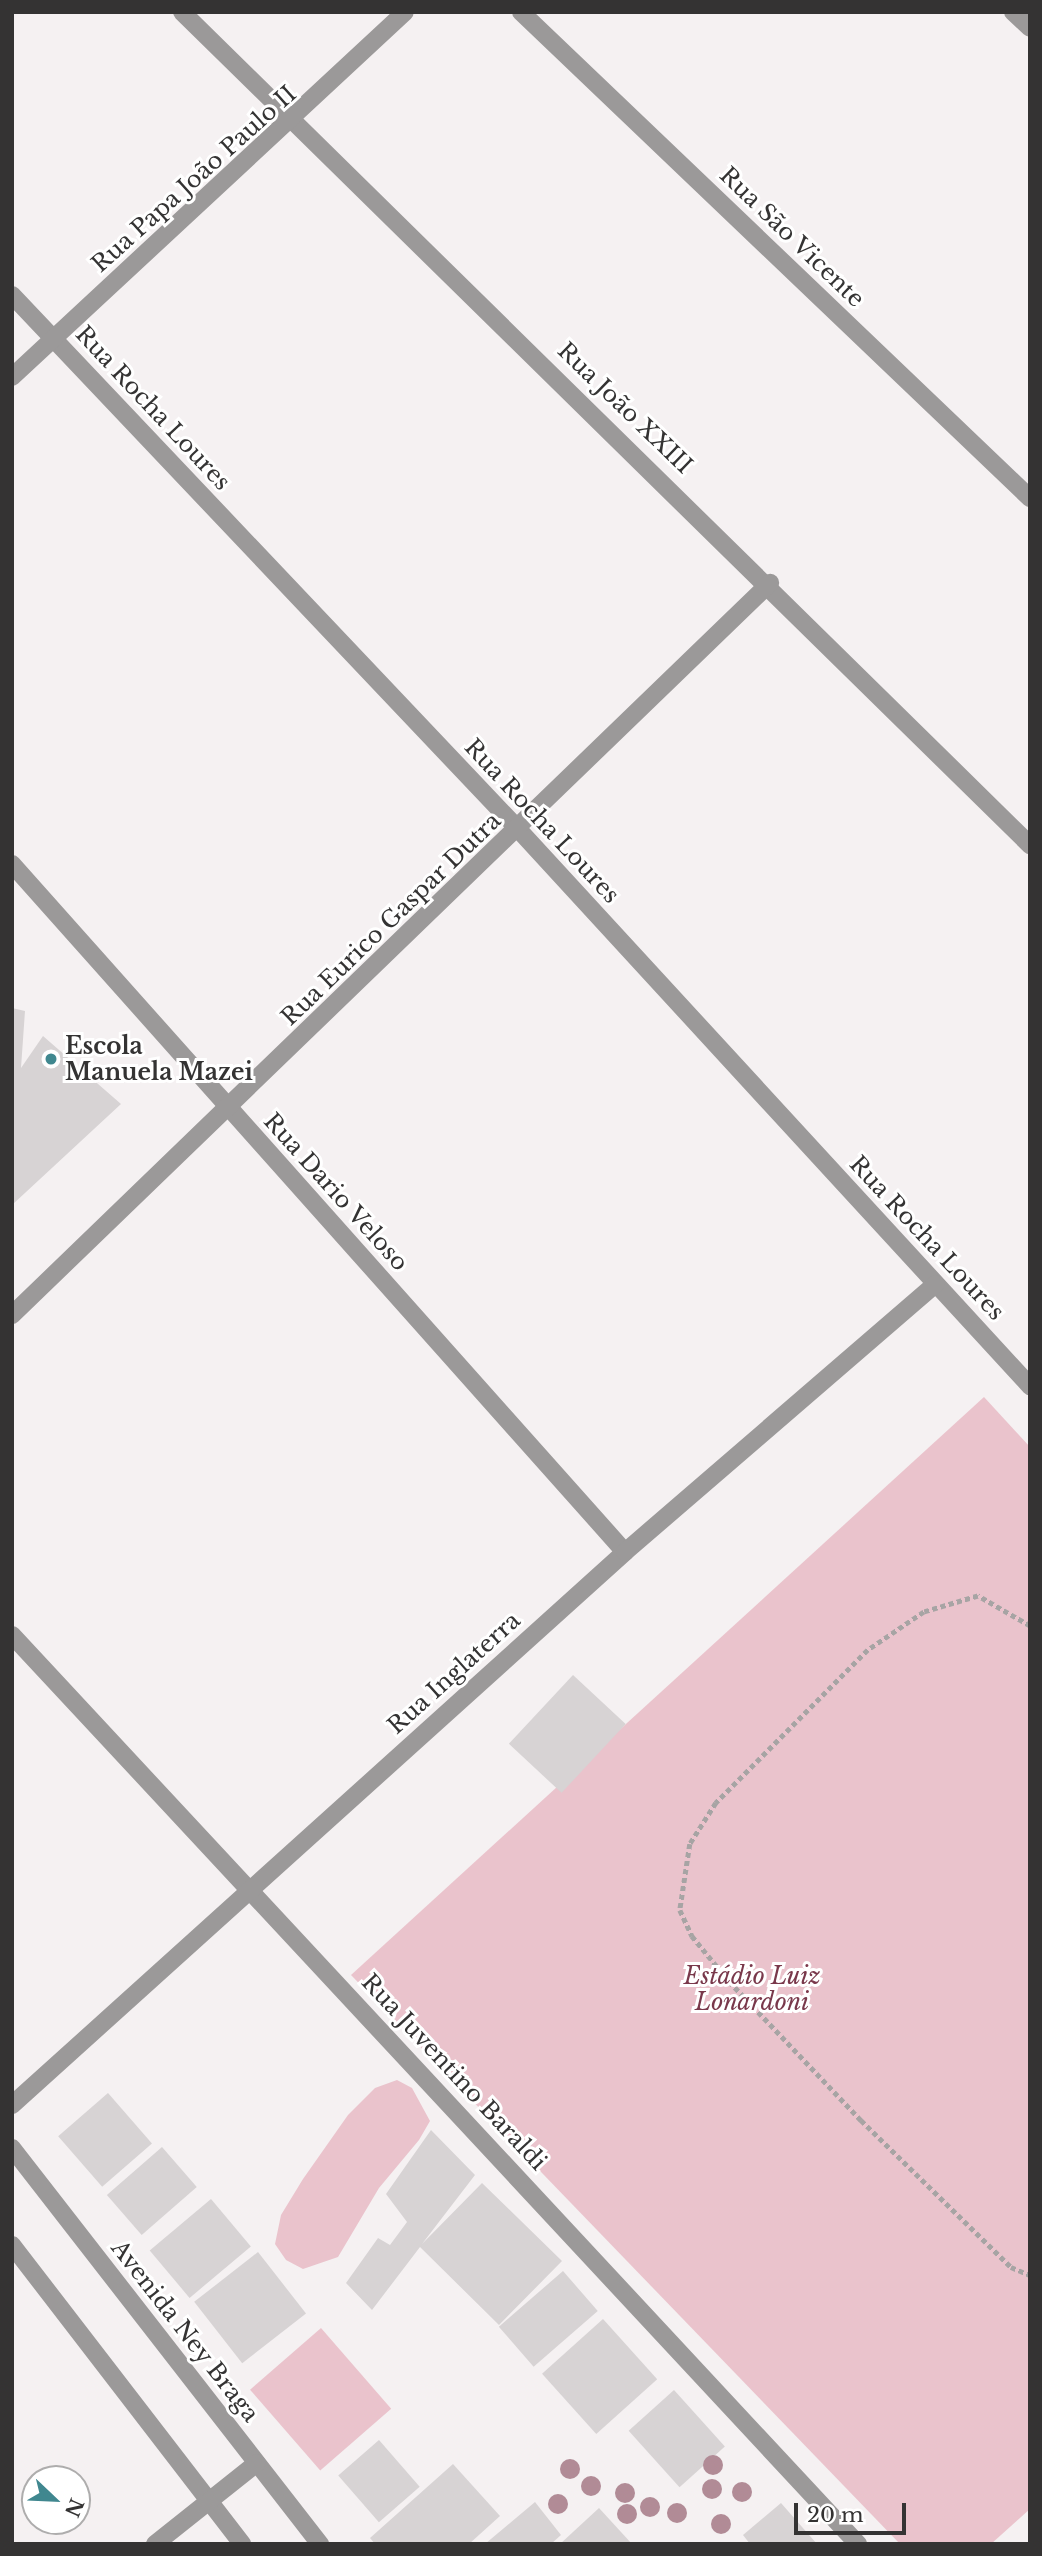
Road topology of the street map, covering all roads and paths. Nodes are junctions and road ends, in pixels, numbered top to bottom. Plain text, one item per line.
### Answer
1 (182, 12) edge
2 (405, 12) edge
3 (521, 12) edge
4 (1013, 12) edge
5 (1030, 28) edge
6 (295, 121) junction
7 (12, 295) edge
8 (54, 339) junction
9 (12, 377) edge
10 (1030, 498) edge
11 (770, 583) junction
12 (518, 829) junction
13 (1030, 845) edge
14 (12, 864) edge
15 (230, 1110) junction
16 (935, 1283) junction
17 (12, 1315) edge
18 (1030, 1386) edge
19 (625, 1552) junction
20 (1030, 1626) edge
21 (12, 1635) edge
22 (250, 1889) junction
23 (12, 2105) edge
24 (12, 2148) edge
25 (12, 2245) edge
26 (1030, 2275) edge
27 (257, 2463) junction
28 (209, 2500) junction
29 (155, 2544) edge
30 (242, 2544) edge
31 (320, 2544) edge
32 (858, 2544) edge

1 - 6 street, Rua João XXIII
2 - 6 street, Rua Papa João Paulo II
3 - 10 street, Rua São Vicente
4 - 5 street
6 - 8 street, Rua Papa João Paulo II
6 - 11 street, Rua João XXIII
7 - 8 street, Rua Rocha Loures
8 - 9 street, Rua Papa João Paulo II
8 - 12 street, Rua Rocha Loures
11 - 12 street, Rua Eurico Gaspar Dutra
11 - 13 street, Rua João XXIII
12 - 15 street, Rua Eurico Gaspar Dutra
12 - 16 street, Rua Rocha Loures
14 - 15 street, Rua Dario Veloso
15 - 17 street, Rua Eurico Gaspar Dutra
15 - 19 street, Rua Dario Veloso
16 - 18 street, Rua Rocha Loures
16 - 19 street, Rua Inglaterra
19 - 22 street, Rua Inglaterra
20 - 26 path
21 - 22 street, Rua Juventino Baraldi
22 - 23 street, Rua Inglaterra
22 - 32 street, Rua Juventino Baraldi
24 - 27 street, Avenida Ney Braga
25 - 28 street
27 - 28 street
27 - 31 street, Avenida Ney Braga
28 - 29 street
28 - 30 street

